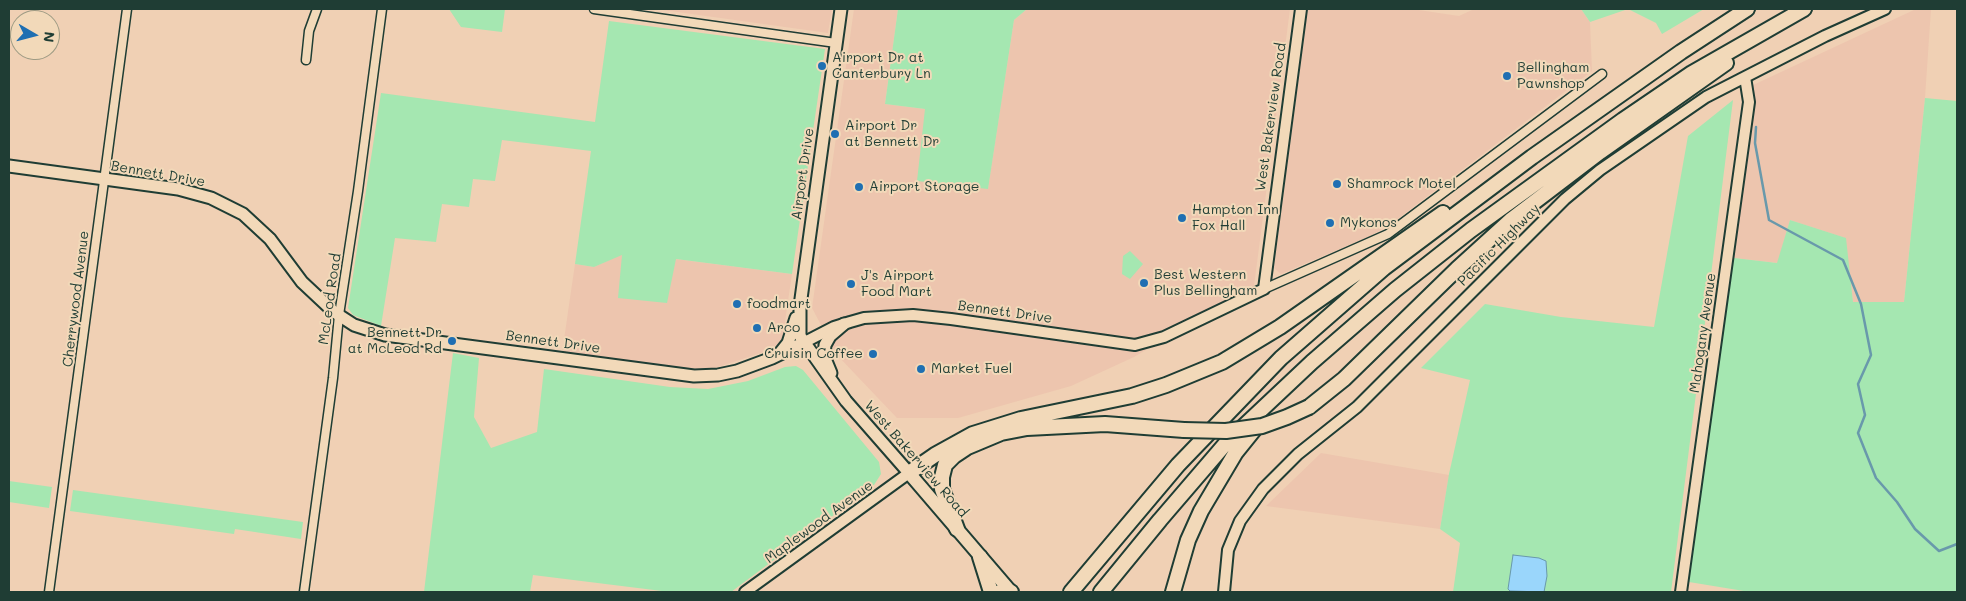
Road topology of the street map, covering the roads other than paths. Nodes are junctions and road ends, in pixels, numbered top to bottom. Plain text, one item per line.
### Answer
1 (127, 9) edge
2 (317, 9) edge
3 (382, 9) edge
4 (594, 9) edge
5 (841, 9) edge
6 (1301, 9) edge
7 (1747, 9) edge
8 (1885, 9) edge
9 (1801, 10) edge
10 (836, 43) junction
11 (306, 60) dead end
12 (1602, 74) dead end
13 (1745, 77) junction
14 (1532, 157) junction
15 (9, 166) edge
16 (103, 180) junction
17 (1264, 290) junction
18 (800, 306) junction
19 (339, 315) junction
20 (844, 324) junction
21 (803, 342) junction
22 (776, 356) junction
23 (1312, 362) junction
24 (846, 401) junction
25 (969, 446) junction
26 (909, 473) junction
27 (957, 529) junction
28 (980, 556) junction
29 (49, 592) edge
30 (304, 592) edge
31 (745, 592) edge
32 (991, 592) edge
33 (1000, 592) edge
34 (1011, 592) edge
35 (1071, 592) edge
36 (1101, 592) edge
37 (1173, 592) edge
38 (1224, 592) edge
39 (1681, 592) edge

1 - 16 street, Cherrywood Avenue
2 - 11 street
3 - 19 street, McLeod Road
4 - 10 street
5 - 10 main road, Airport Drive
6 - 17 street, West Bakerview Road
7 - 14 highway
8 - 13 street, Pacific Highway
9 - 23 highway
9 - 25 highway, bridge
10 - 18 main road, Airport Drive
12 - 17 street
13 - 38 street, Pacific Highway
13 - 39 street, Mahogany Avenue
14 - 26 highway
14 - 35 highway
15 - 16 main road, Bennett Drive
16 - 19 main road, Bennett Drive
16 - 29 street, Cherrywood Avenue
17 - 20 street, Bennett Drive
18 - 21 main road, Airport Drive
18 - 22 main road
19 - 22 main road, Bennett Drive
19 - 30 street, McLeod Road
20 - 21 street, Bennett Drive
20 - 24 main road
21 - 22 main road, Bennett Drive
21 - 24 main road, West Bakerview Road
23 - 36 highway
23 - 37 highway
24 - 26 main road, West Bakerview Road
25 - 26 highway
25 - 27 highway
26 - 27 main road, West Bakerview Road
26 - 31 street, Maplewood Avenue
27 - 28 main road, West Bakerview Road
28 - 32 highway
28 - 34 main road, West Bakerview Road
33 - 34 highway

